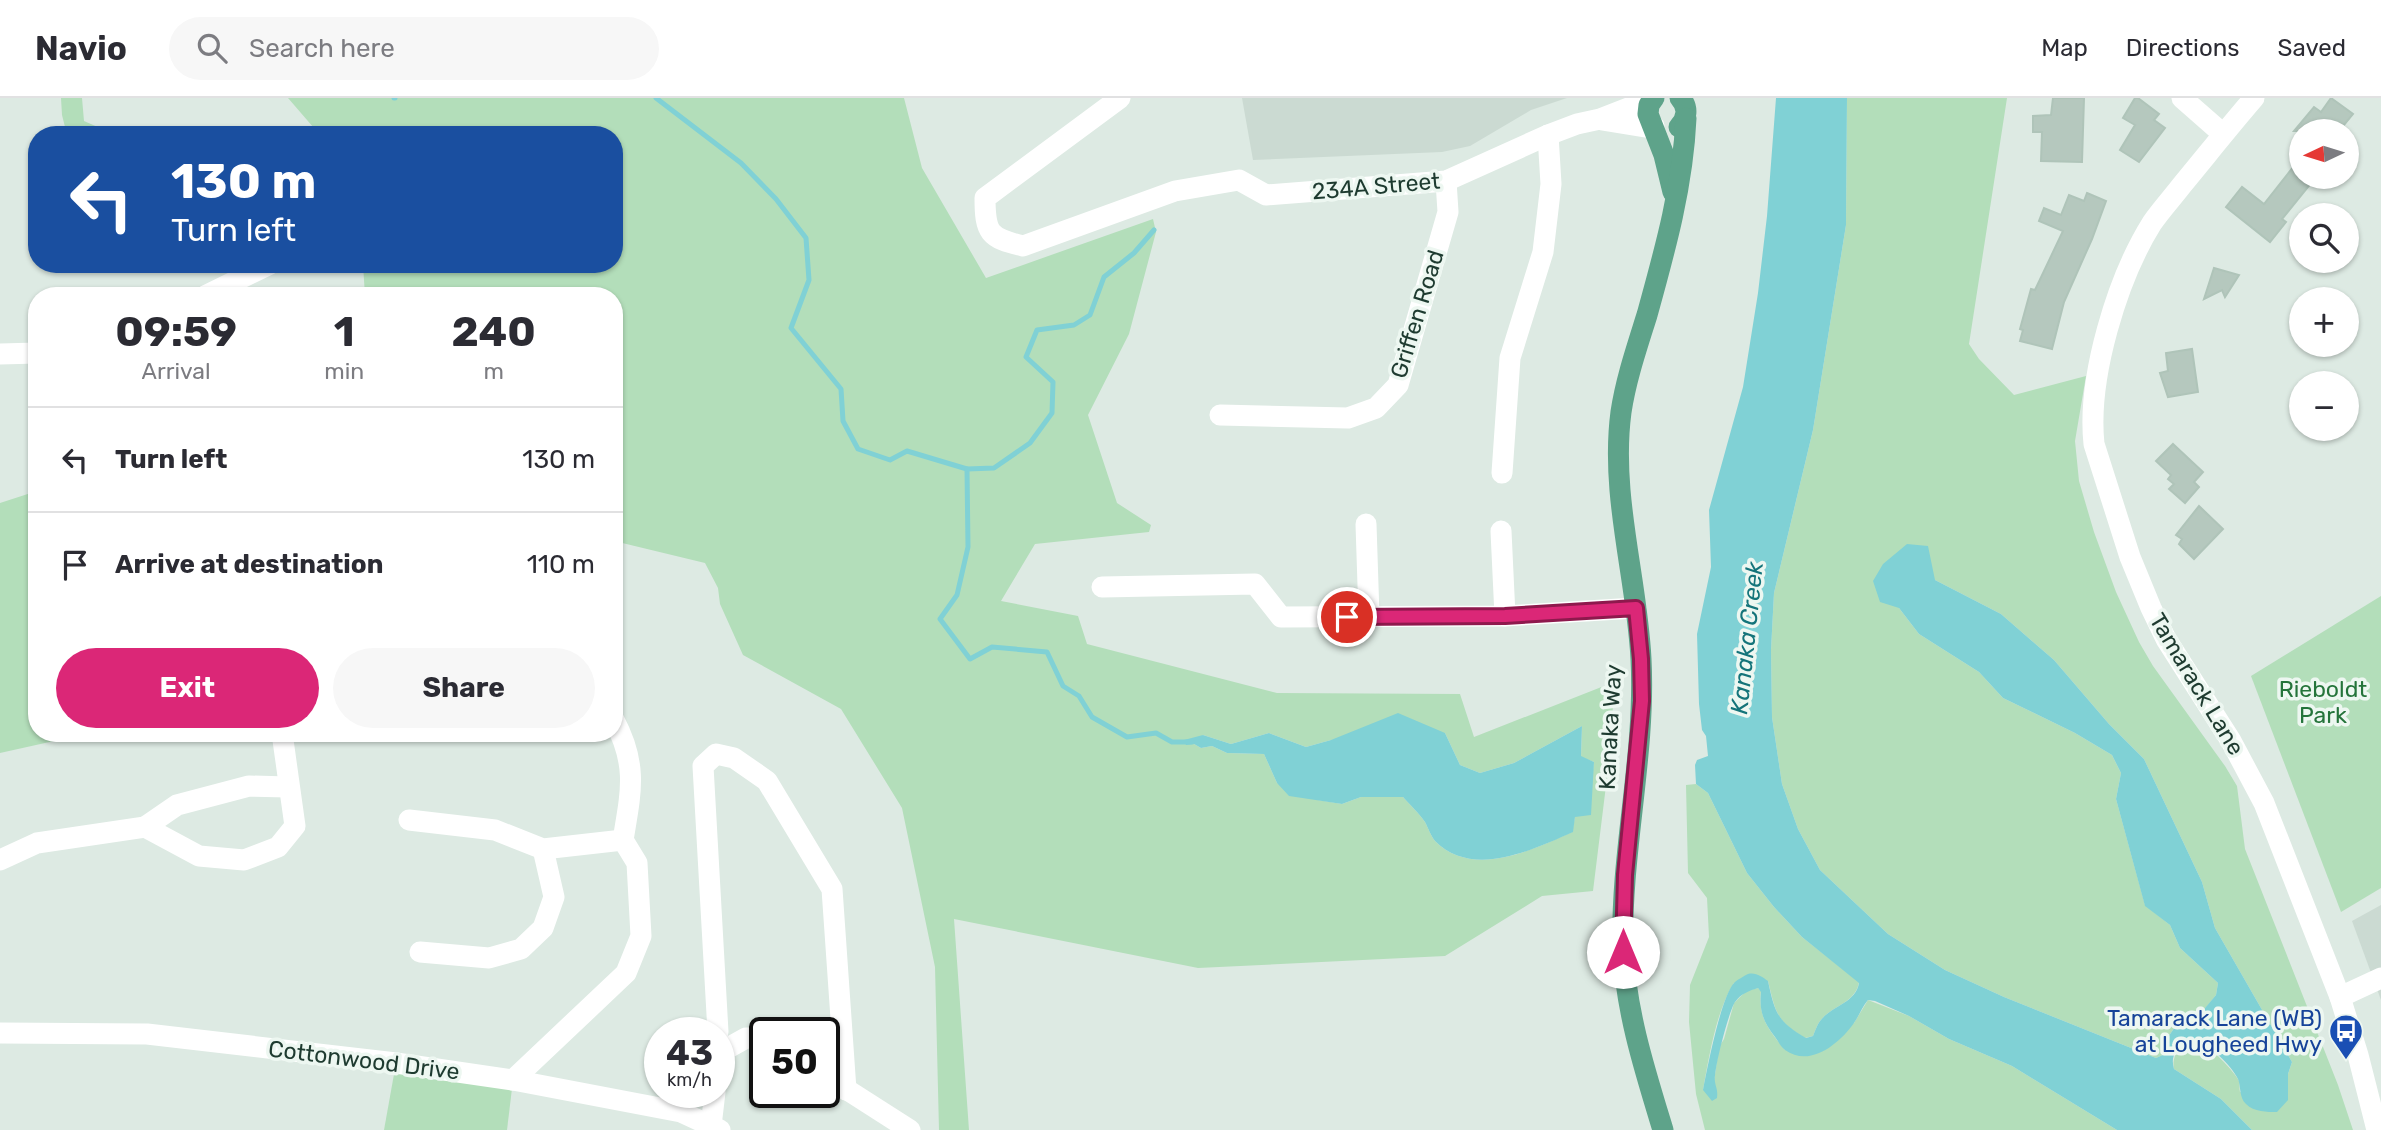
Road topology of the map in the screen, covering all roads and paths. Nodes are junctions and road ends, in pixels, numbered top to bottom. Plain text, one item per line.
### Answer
1 (1120, 98) edge
2 (1654, 98) edge
3 (2182, 98) edge
4 (2254, 98) edge
5 (1683, 104) edge
6 (1600, 119) junction
7 (1654, 126) junction
8 (2223, 134) junction
9 (1548, 135) junction
10 (1446, 181) junction
11 (1675, 204) junction
12 (246, 273) edge
13 (221, 287) edge
14 (28, 352) edge
15 (0, 354) edge
16 (1220, 415) dead end
17 (1502, 472) dead end
18 (1366, 524) dead end
19 (1501, 531) dead end
20 (1102, 587) dead end
21 (1636, 608) junction
22 (1505, 616) junction
23 (1369, 617) junction
24 (623, 736) edge
25 (283, 742) edge
26 (288, 787) junction
27 (409, 820) dead end
28 (145, 827) junction
29 (623, 840) junction
30 (543, 849) junction
31 (0, 860) edge
32 (420, 951) dead end
33 (2381, 978) edge
34 (2340, 997) junction
35 (717, 1017) edge
36 (0, 1033) edge
37 (513, 1080) junction
38 (840, 1086) edge
39 (846, 1090) junction
40 (715, 1108) edge
41 (2377, 1118) edge
42 (716, 1128) edge
43 (910, 1130) edge
44 (1662, 1130) edge

1 - 10 street, 234A Street
2 - 6 street, 234A Street
2 - 7 main road, Kanaka Way
3 - 8 street
4 - 8 street, Tamarack Lane
5 - 7 main road
5 - 11 main road, Kanaka Way
6 - 7 street, 234A Street
6 - 9 street, 234A Street
7 - 11 main road, Kanaka Way
8 - 34 street, Tamarack Lane
9 - 10 street, 234A Street
9 - 17 street
10 - 16 street, Griffen Road
11 - 21 main road, Kanaka Way
12 - 13 street
14 - 15 street
18 - 23 street
19 - 22 street
20 - 23 street
21 - 22 street
21 - 44 main road, Kanaka Way
22 - 23 street
24 - 29 street
25 - 26 street
26 - 28 street
26 - 28 street
27 - 30 street
28 - 31 street
29 - 30 street
29 - 37 street
30 - 32 street
33 - 34 street
34 - 41 street, Tamarack Lane
35 - 39 street
36 - 37 street, Cottonwood Drive
37 - 42 street, Cottonwood Drive
38 - 39 street
39 - 43 street
40 - 42 street

